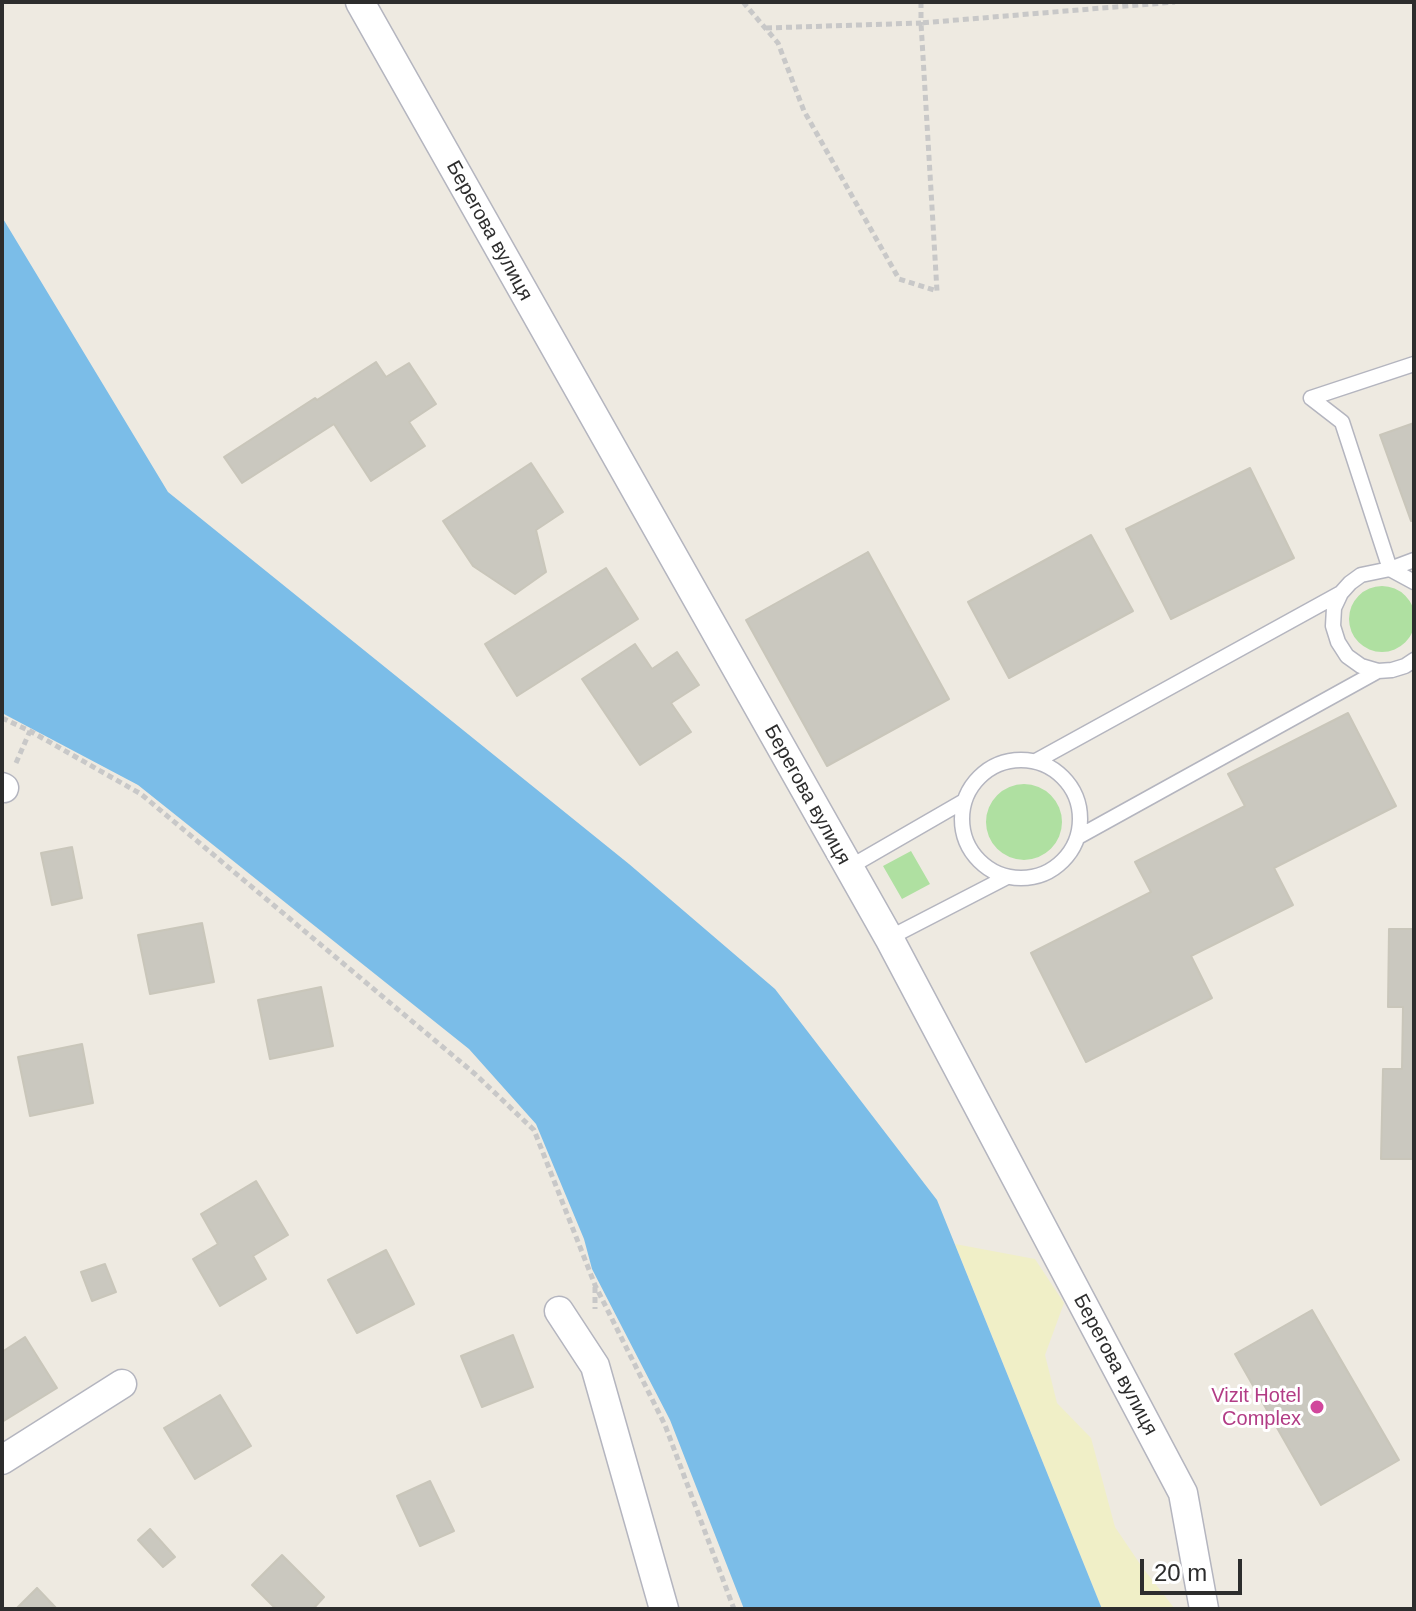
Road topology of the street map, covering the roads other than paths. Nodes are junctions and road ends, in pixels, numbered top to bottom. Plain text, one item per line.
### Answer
1 (360, 2) edge
2 (1414, 364) edge
3 (1414, 560) edge
4 (1390, 569) junction
5 (1414, 582) edge
6 (1341, 593) junction
7 (1414, 660) edge
8 (1378, 671) junction
9 (1036, 761) junction
10 (964, 801) junction
11 (1078, 837) junction
12 (848, 868) junction
13 (1007, 877) junction
14 (889, 938) junction
15 (559, 1311) dead end
16 (122, 1384) dead end
17 (2, 1460) edge
18 (664, 1609) edge
19 (1204, 1609) edge

1 - 12 street, Берегова вулиця
2 - 4 lane
3 - 4 lane
4 - 5 lane
4 - 6 lane
6 - 8 lane
6 - 9 lane
7 - 8 lane
8 - 11 lane
9 - 10 lane
9 - 11 lane
10 - 12 lane
10 - 13 lane
11 - 13 lane
12 - 14 street, Берегова вулиця
13 - 14 lane
14 - 19 street, Берегова вулиця
15 - 18 street
16 - 17 street

